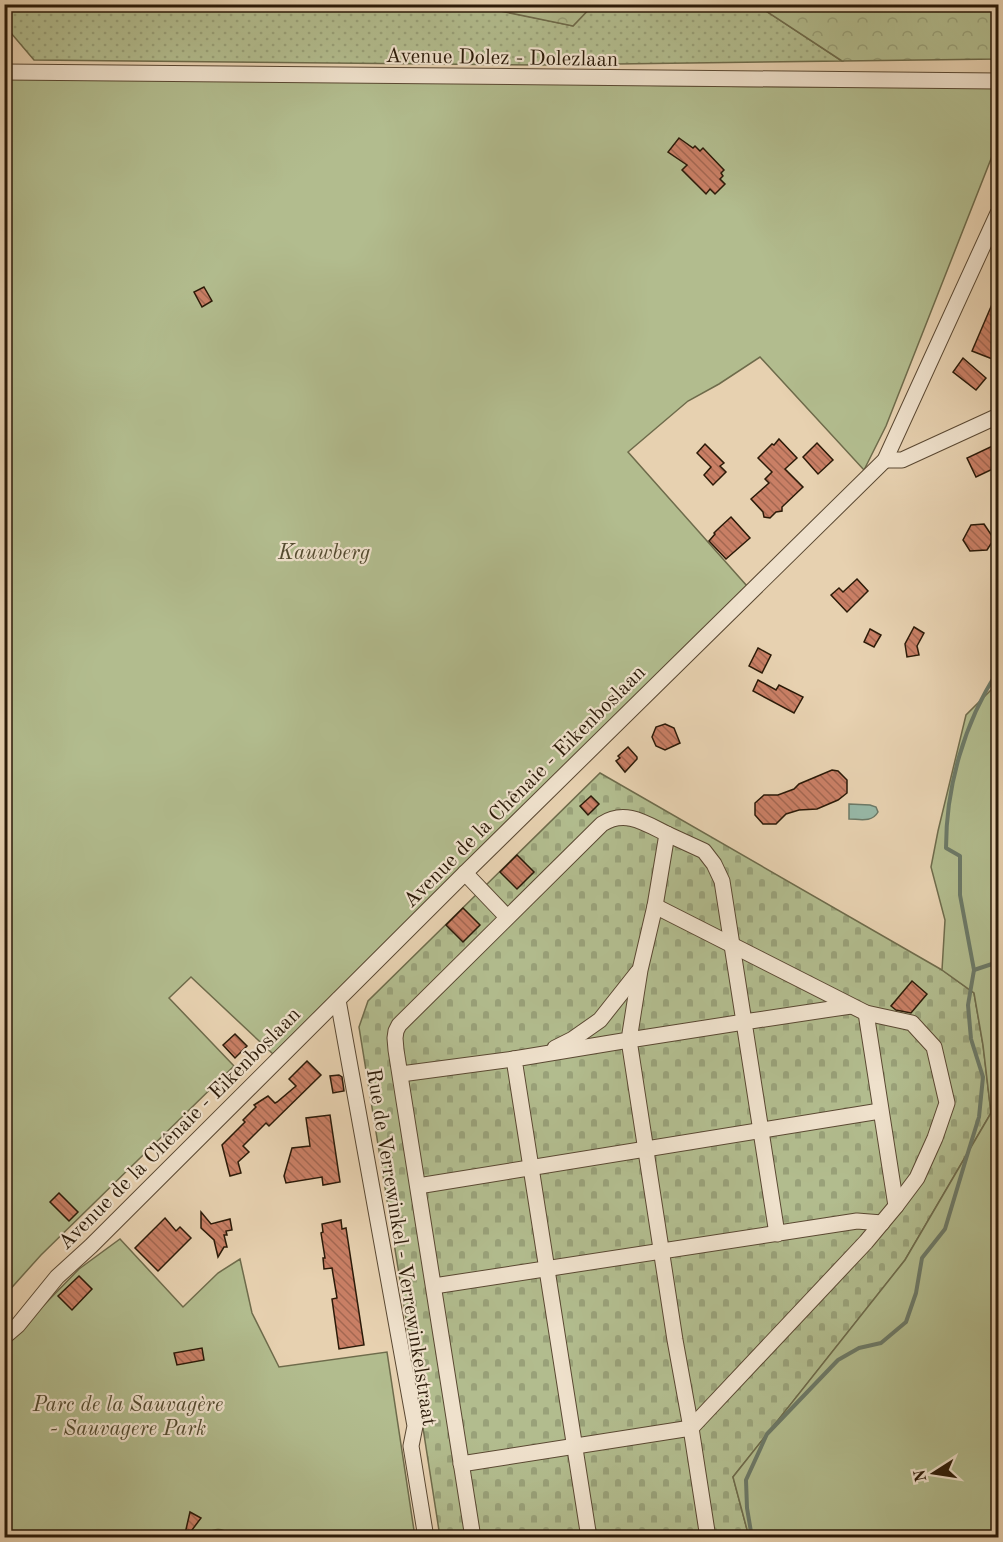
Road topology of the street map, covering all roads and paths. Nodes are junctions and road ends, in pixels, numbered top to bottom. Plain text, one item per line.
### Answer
1 (4, 72) edge
2 (999, 81) edge
3 (999, 213) edge
4 (999, 416) edge
5 (885, 460) junction
6 (667, 834) junction
7 (465, 873) junction
8 (655, 906) junction
9 (507, 917) junction
10 (732, 945) junction
11 (640, 970) junction
12 (338, 1000) junction
13 (850, 1006) junction
14 (866, 1013) junction
15 (744, 1022) junction
16 (629, 1040) junction
17 (542, 1055) junction
18 (514, 1059) junction
19 (401, 1074) junction
20 (880, 1111) junction
21 (761, 1130) junction
22 (646, 1150) junction
23 (531, 1167) junction
24 (418, 1186) junction
25 (896, 1206) junction
26 (882, 1223) junction
27 (777, 1234) junction
28 (662, 1252) junction
29 (548, 1270) junction
30 (434, 1286) junction
31 (4, 1336) edge
32 (691, 1428) junction
33 (575, 1447) junction
34 (461, 1464) junction
35 (426, 1538) edge
36 (473, 1538) edge
37 (589, 1538) edge
38 (708, 1538) edge

1 - 2 street, Avenue Dolez - Dolezlaan
3 - 5 street, Avenue de la Chênaie - Eikenboslaan
4 - 5 street
5 - 7 street, Avenue de la Chênaie - Eikenboslaan
6 - 8 street
6 - 9 street
6 - 10 street
7 - 9 street
7 - 12 street, Avenue de la Chênaie - Eikenboslaan
8 - 10 street
8 - 11 street
9 - 19 street
10 - 13 street
10 - 15 street
11 - 16 street
11 - 17 street
12 - 31 street, Avenue de la Chênaie - Eikenboslaan
12 - 35 street, Rue de Verrewinkel - Verrewinkelstraat
13 - 14 street
13 - 15 street
14 - 20 street
14 - 25 street
15 - 16 street
15 - 21 street
16 - 17 street
16 - 22 street
17 - 18 street
18 - 19 street
18 - 23 street
19 - 24 street
20 - 21 street
20 - 25 street
21 - 22 street
21 - 27 street
22 - 23 street
22 - 28 street
23 - 24 street
23 - 29 street
24 - 30 street
25 - 26 street
26 - 27 street
26 - 32 street
27 - 28 street
28 - 29 street
28 - 32 street
29 - 30 street
29 - 33 street
30 - 34 street
32 - 33 street
32 - 38 street
33 - 34 street
33 - 37 street
34 - 36 street

